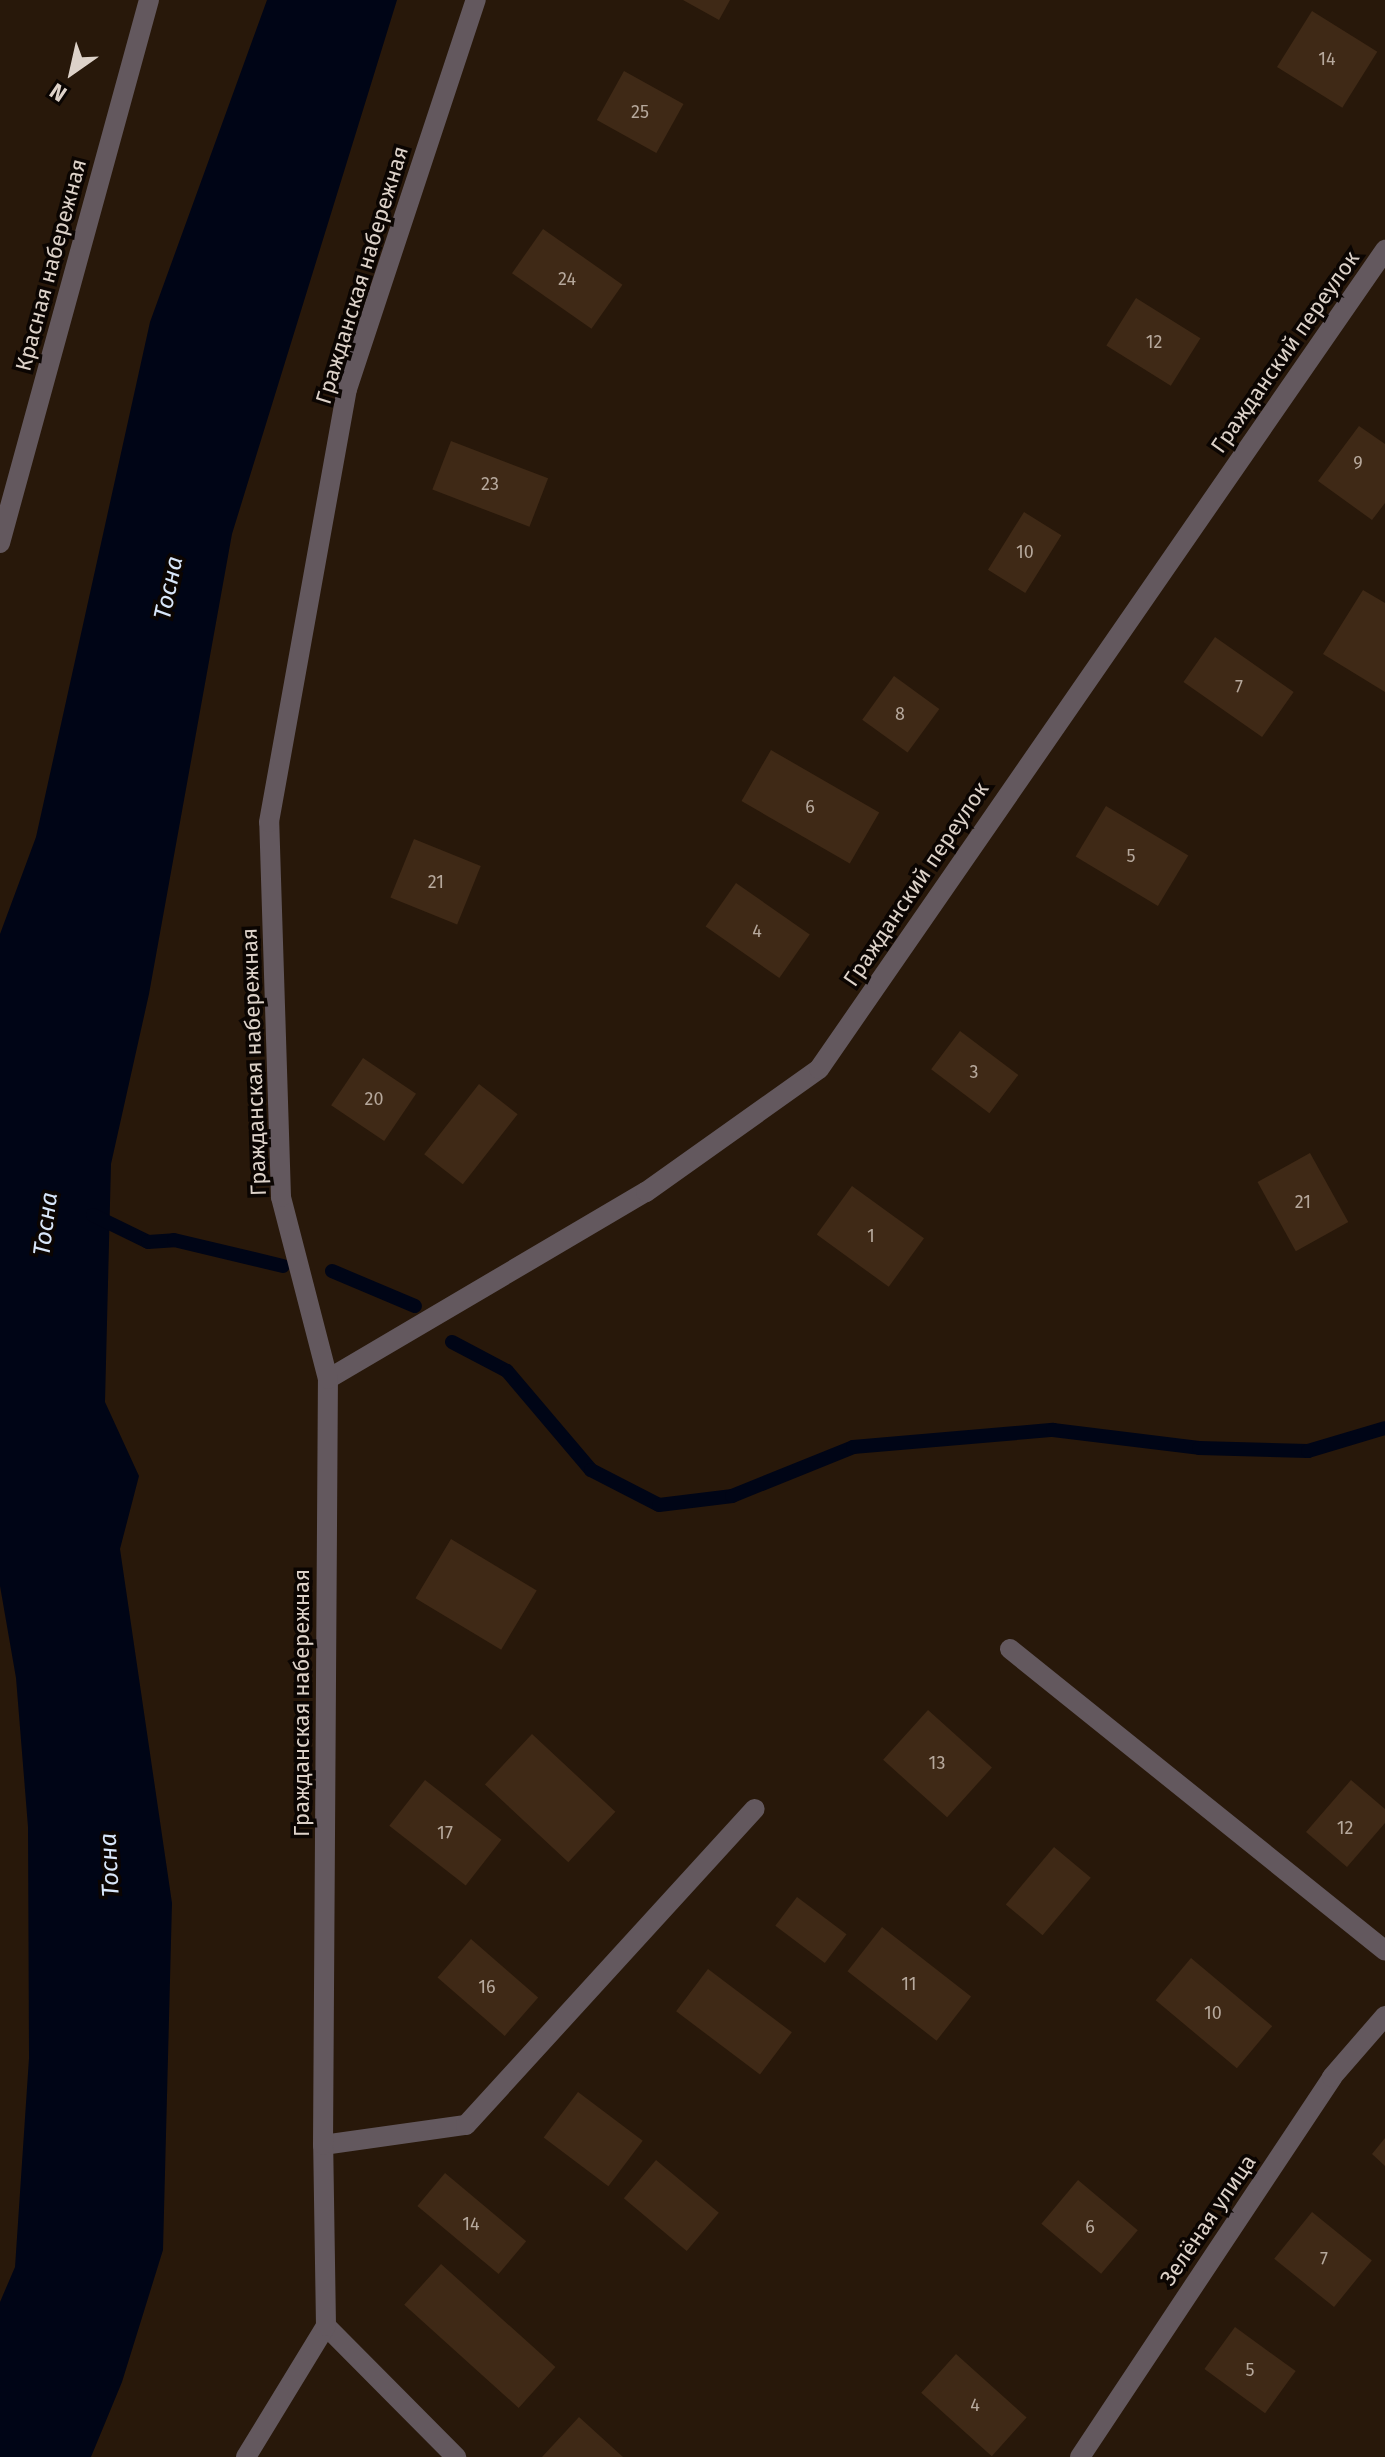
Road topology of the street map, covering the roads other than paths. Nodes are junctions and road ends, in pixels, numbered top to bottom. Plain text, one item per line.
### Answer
1 (149, 0) edge
2 (476, 0) edge
3 (1385, 250) edge
4 (0, 543) edge
5 (328, 1379) junction
6 (1010, 1649) dead end
7 (755, 1809) dead end
8 (1385, 1951) edge
9 (1385, 2016) edge
10 (323, 2145) junction
11 (326, 2326) junction
12 (246, 2457) edge
13 (456, 2457) edge
14 (1080, 2457) edge

1 - 4 street, Красная набережная
2 - 5 street, Гражданская набережная
3 - 5 street, Гражданский переулок
5 - 10 street, Гражданская набережная
6 - 8 street
7 - 10 street
9 - 14 street, Зелёная улица
10 - 11 street, Гражданская набережная
11 - 12 street
11 - 13 street

